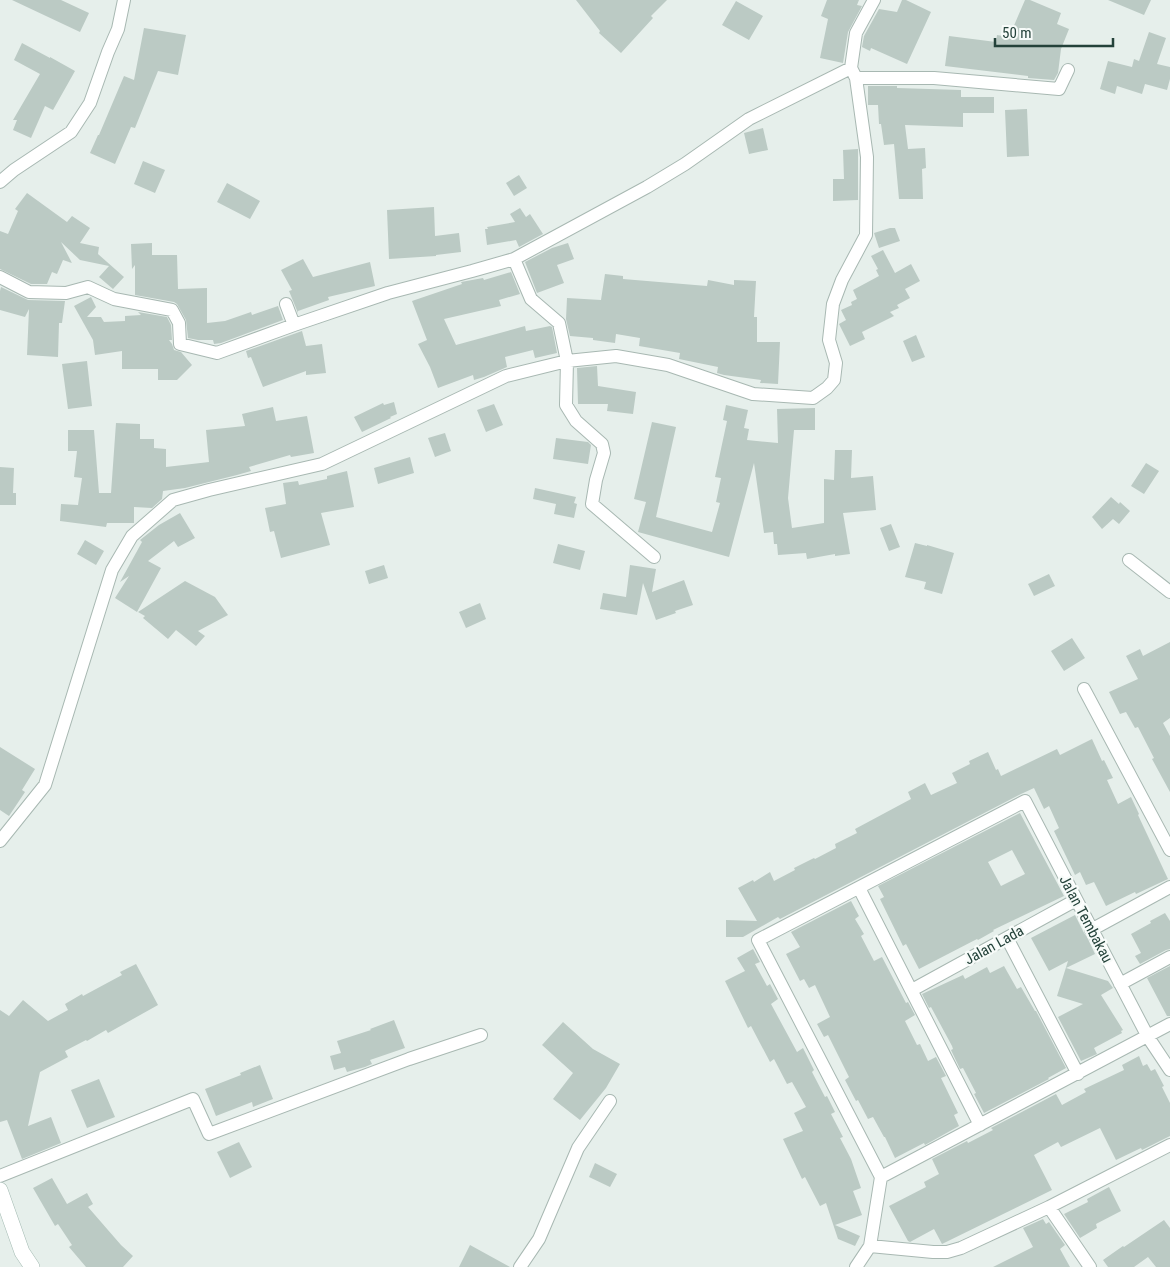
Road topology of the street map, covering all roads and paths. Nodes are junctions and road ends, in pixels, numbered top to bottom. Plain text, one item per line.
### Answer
1 (124, 0) edge
2 (874, 0) edge
3 (1068, 70) dead end
4 (853, 73) junction
5 (0, 182) edge
6 (514, 258) junction
7 (0, 277) edge
8 (286, 304) dead end
9 (294, 325) junction
10 (567, 361) junction
11 (654, 557) dead end
12 (1129, 560) dead end
13 (1170, 592) edge
14 (1084, 689) dead end
15 (0, 841) edge
16 (1170, 850) edge
17 (1170, 887) edge
18 (859, 888) junction
19 (1076, 900) junction
20 (1092, 930) junction
21 (1007, 938) junction
22 (1170, 957) edge
23 (1120, 984) junction
24 (912, 990) junction
25 (1170, 1024) edge
26 (481, 1035) dead end
27 (1148, 1037) junction
28 (1170, 1070) edge
29 (1078, 1074) junction
30 (610, 1101) dead end
31 (980, 1125) junction
32 (1170, 1146) edge
33 (0, 1176) edge
34 (881, 1177) junction
35 (0, 1190) edge
36 (1049, 1207) junction
37 (870, 1246) junction
38 (32, 1267) edge
39 (520, 1267) edge
40 (856, 1267) edge
41 (1090, 1267) edge

1 - 5 street
2 - 4 street
3 - 4 street
4 - 6 street
4 - 10 street
6 - 9 street
6 - 10 street
7 - 9 street
8 - 9 street
10 - 11 street
10 - 15 street
12 - 13 street
14 - 16 street
17 - 20 street
18 - 19 street, Jalan Tembakau
18 - 24 street
18 - 34 street
19 - 20 street, Jalan Tembakau
19 - 21 street, Jalan Lada
20 - 23 street, Jalan Tembakau
21 - 24 street, Jalan Lada
21 - 29 street
22 - 23 street
23 - 27 street, Jalan Tembakau
24 - 31 street
25 - 27 street
26 - 33 street
27 - 28 street, Jalan Tembakau
27 - 29 street
29 - 31 street
30 - 39 street
31 - 34 street
32 - 36 street
34 - 37 street
35 - 38 street
36 - 37 street
36 - 41 street
37 - 40 street

